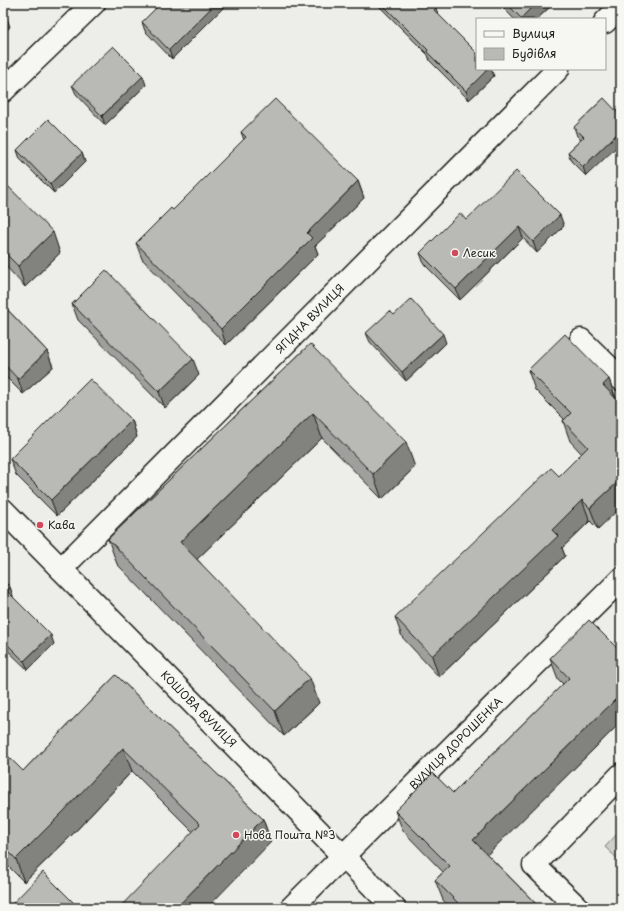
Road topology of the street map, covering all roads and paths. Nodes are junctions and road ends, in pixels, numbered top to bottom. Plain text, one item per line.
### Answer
1 (94, 3) edge
2 (621, 6) edge
3 (606, 21) edge
4 (557, 70) edge
5 (3, 92) edge
6 (581, 340) dead end
7 (621, 379) edge
8 (3, 510) edge
9 (61, 569) junction
10 (620, 582) edge
11 (621, 775) edge
12 (342, 856) junction
13 (291, 908) edge
14 (394, 908) edge
15 (578, 908) edge

1 - 5 street
2 - 3 street
4 - 9 street, ЯГІДНА ВУЛИЦЯ
6 - 7 street
8 - 9 street, КОШОВА ВУЛИЦЯ
9 - 12 street, КОШОВА ВУЛИЦЯ
10 - 12 street, ВУЛИЦЯ ДОРОШЕНКА
11 - 15 street
12 - 13 street, ВУЛИЦЯ ДОРОШЕНКА
12 - 14 street, КОШОВА ВУЛИЦЯ

